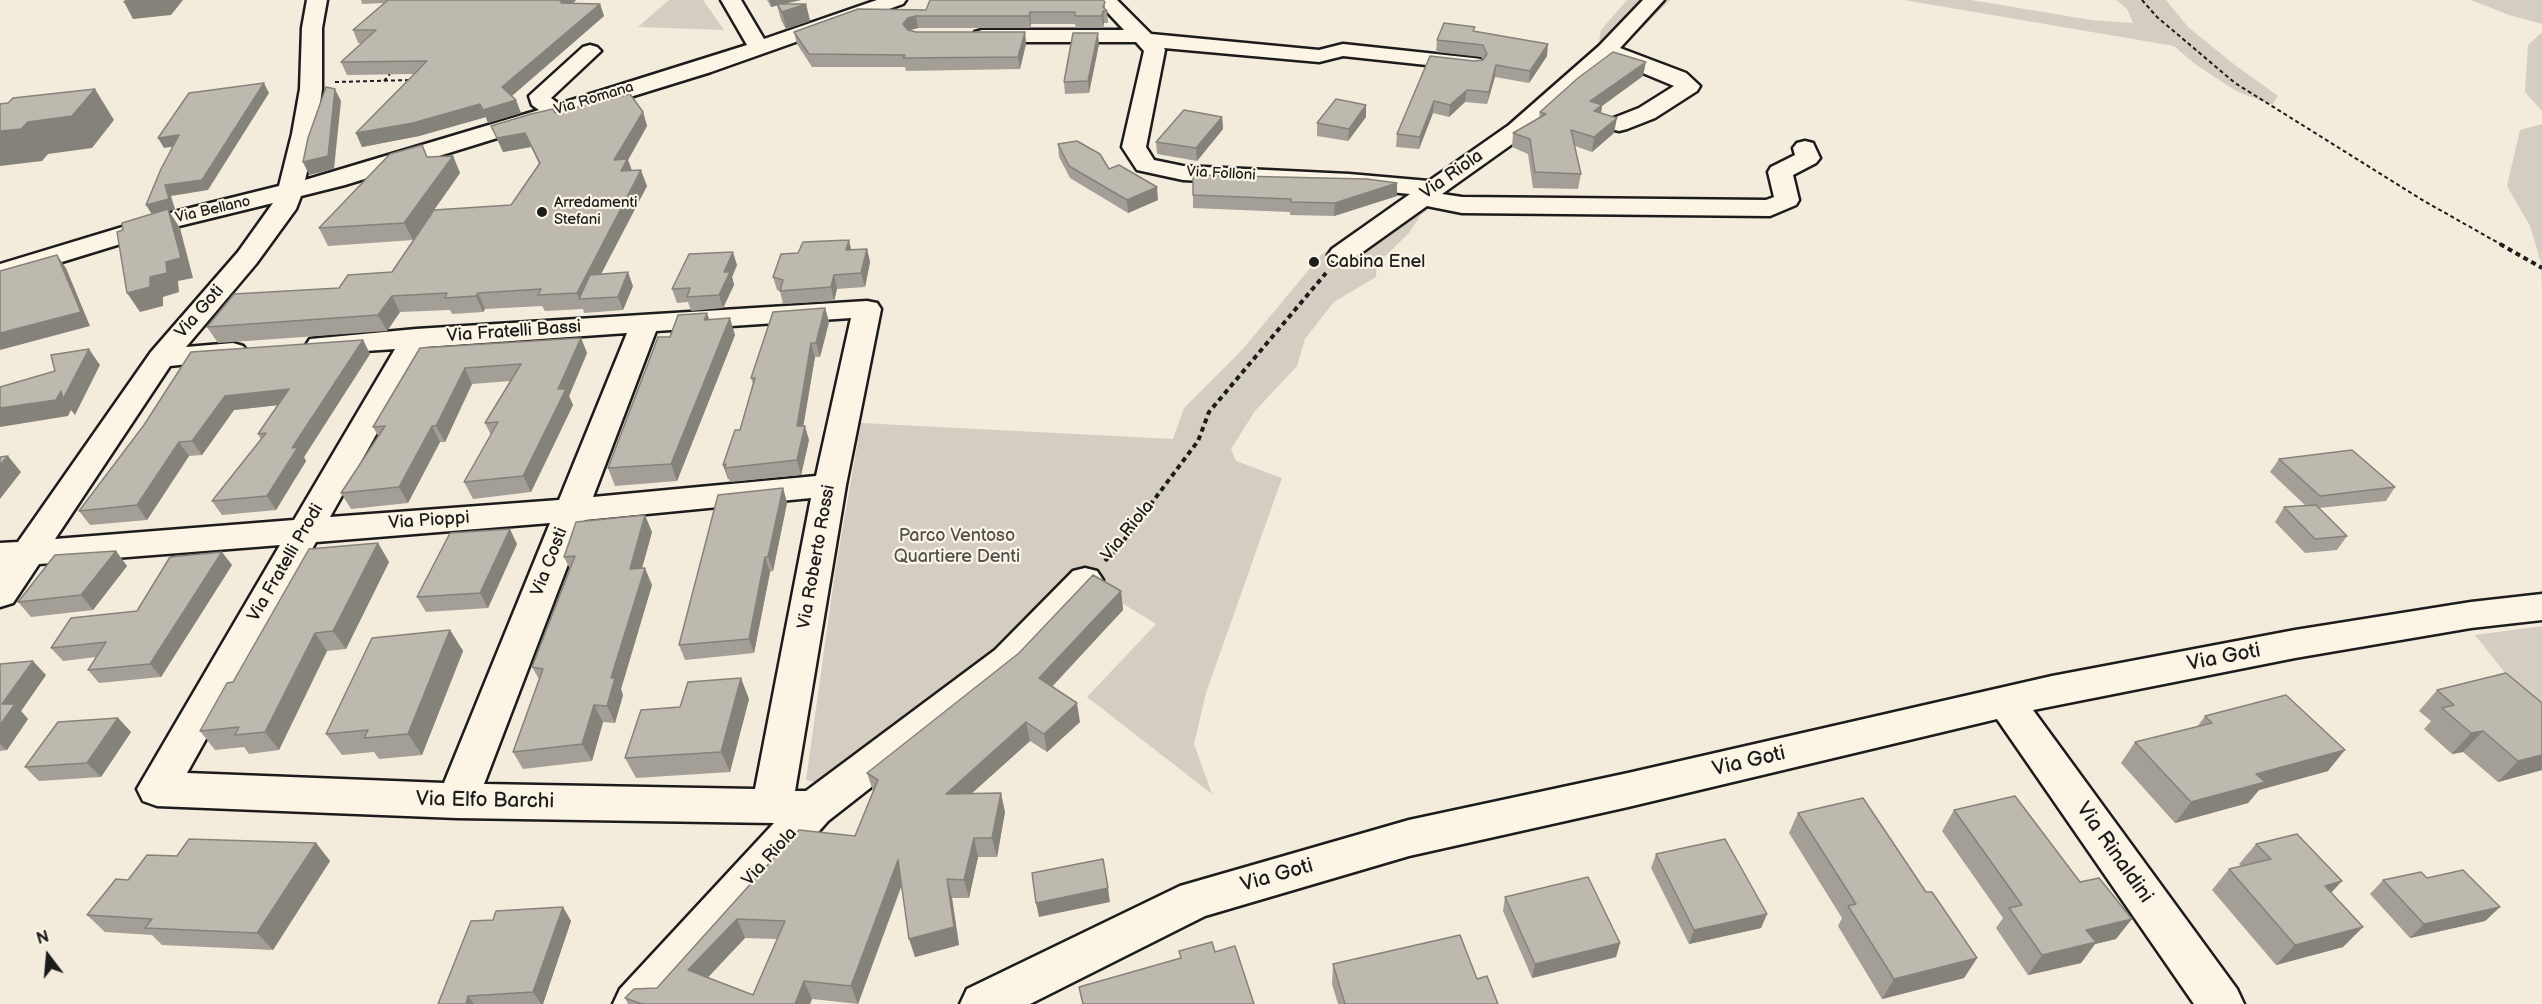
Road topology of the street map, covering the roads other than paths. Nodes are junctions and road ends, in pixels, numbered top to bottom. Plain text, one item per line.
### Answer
1 (317, 0) edge
2 (731, 0) edge
3 (896, 0) edge
4 (1106, 0) edge
5 (1654, 0) edge
6 (963, 36) edge
7 (1144, 38) junction
8 (759, 47) junction
9 (1606, 50) junction
10 (590, 51) dead end
11 (1473, 64) edge
12 (554, 111) junction
13 (1619, 124) edge
14 (1805, 148) dead end
15 (290, 192) junction
16 (1428, 192) junction
17 (1341, 255) road end
18 (0, 273) edge
19 (867, 309) joint
20 (645, 324) junction
21 (416, 338) junction
22 (297, 347) edge
23 (261, 350) edge
24 (161, 358) junction
25 (830, 485) junction
26 (571, 510) junction
27 (304, 530) junction
28 (14, 554) edge
29 (1085, 580) edge
30 (0, 594) edge
31 (2542, 607) edge
32 (2006, 702) junction
33 (157, 789) joint
34 (457, 801) junction
35 (793, 808) junction
36 (636, 1004) edge
37 (983, 1004) edge
38 (2221, 1004) edge

1 - 15 street, Via Goti
2 - 8 street
3 - 8 street, Via Romana
4 - 7 street
5 - 9 street, Via Riola
6 - 7 street
7 - 11 street
7 - 16 street, Via Folloni
8 - 12 street, Via Romana
9 - 13 street
9 - 16 street, Via Riola
10 - 12 street
12 - 15 street, Via Romana
14 - 16 street
15 - 18 street, Via Bellano
15 - 24 street, Via Goti
16 - 17 street, Via Riola
19 - 20 street, Via Fratelli Bassi
19 - 25 street, Via Roberto Rossi
20 - 21 street, Via Fratelli Bassi
20 - 26 street, Via Costi
21 - 22 street, Via Fratelli Bassi
21 - 27 street, Via Fratelli Prodi
23 - 24 street
24 - 28 street, Via Goti
25 - 26 street, Via Pioppi
25 - 35 street, Via Roberto Rossi
26 - 27 street, Via Pioppi
26 - 34 street, Via Costi
27 - 28 street, Via Pioppi
27 - 33 street, Via Fratelli Prodi
28 - 30 street, Via Goti
29 - 35 street, Via Riola
31 - 32 street, Via Goti
32 - 37 street, Via Goti
32 - 38 street, Via Rinaldini
33 - 34 street, Via Elfo Barchi
34 - 35 street, Via Elfo Barchi
35 - 36 street, Via Riola

